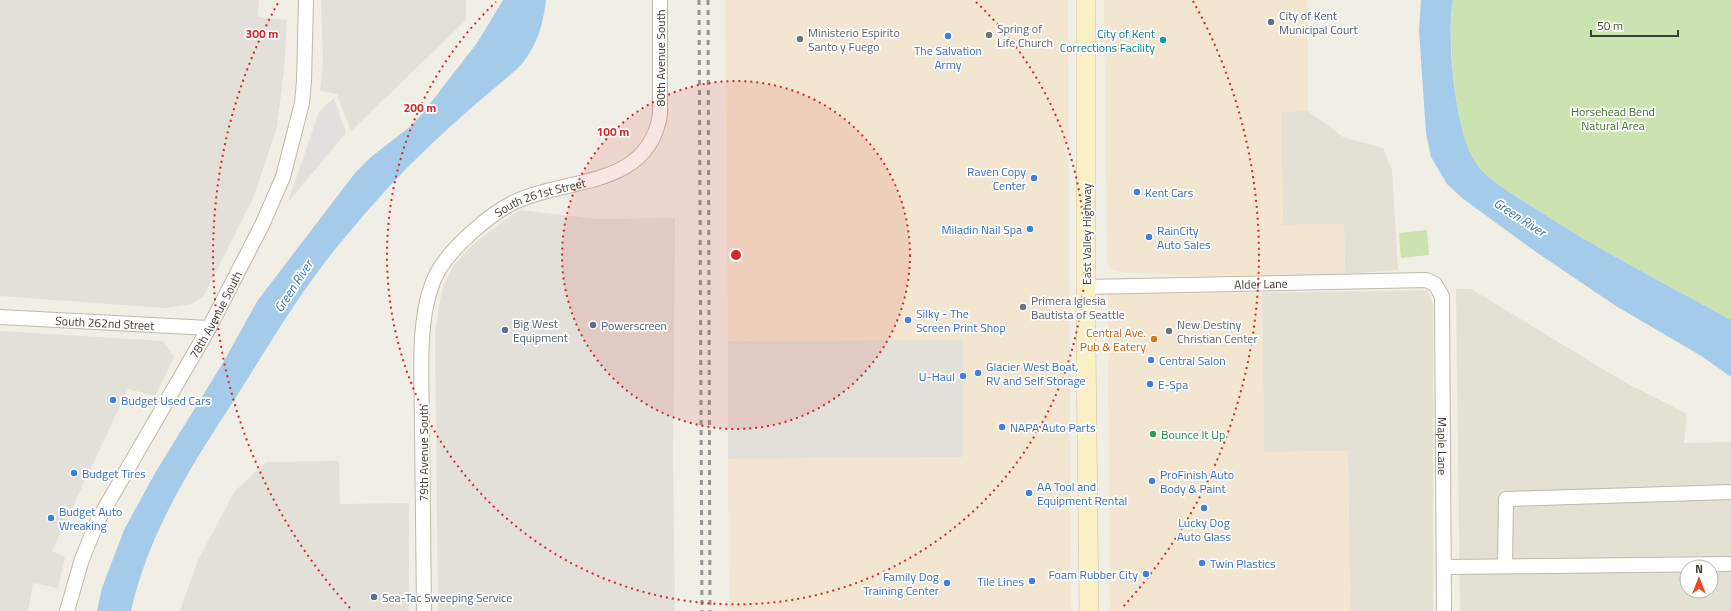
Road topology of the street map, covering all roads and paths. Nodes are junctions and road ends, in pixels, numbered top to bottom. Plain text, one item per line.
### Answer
1 (306, 0) edge
2 (660, 0) edge
3 (1086, 0) edge
4 (660, 115) joint
5 (1435, 284) joint
6 (1086, 288) junction
7 (429, 295) joint
8 (0, 317) edge
9 (209, 328) junction
10 (1731, 492) edge
11 (1731, 564) edge
12 (1505, 565) junction
13 (1444, 567) junction
14 (67, 611) edge
15 (424, 611) edge
16 (1089, 611) edge
17 (1444, 611) edge

1 - 9 street, 78th Avenue South
2 - 4 street, 80th Avenue South
3 - 6 main road, East Valley Highway
4 - 7 street, South 261st Street
5 - 6 street, Alder Lane
5 - 13 street, Maple Lane
6 - 16 main road, East Valley Highway
7 - 15 street, 79th Avenue South
8 - 9 street, South 262nd Street
9 - 14 street, 78th Avenue South
10 - 12 street
11 - 12 street
12 - 13 street
13 - 17 street, Maple Lane

